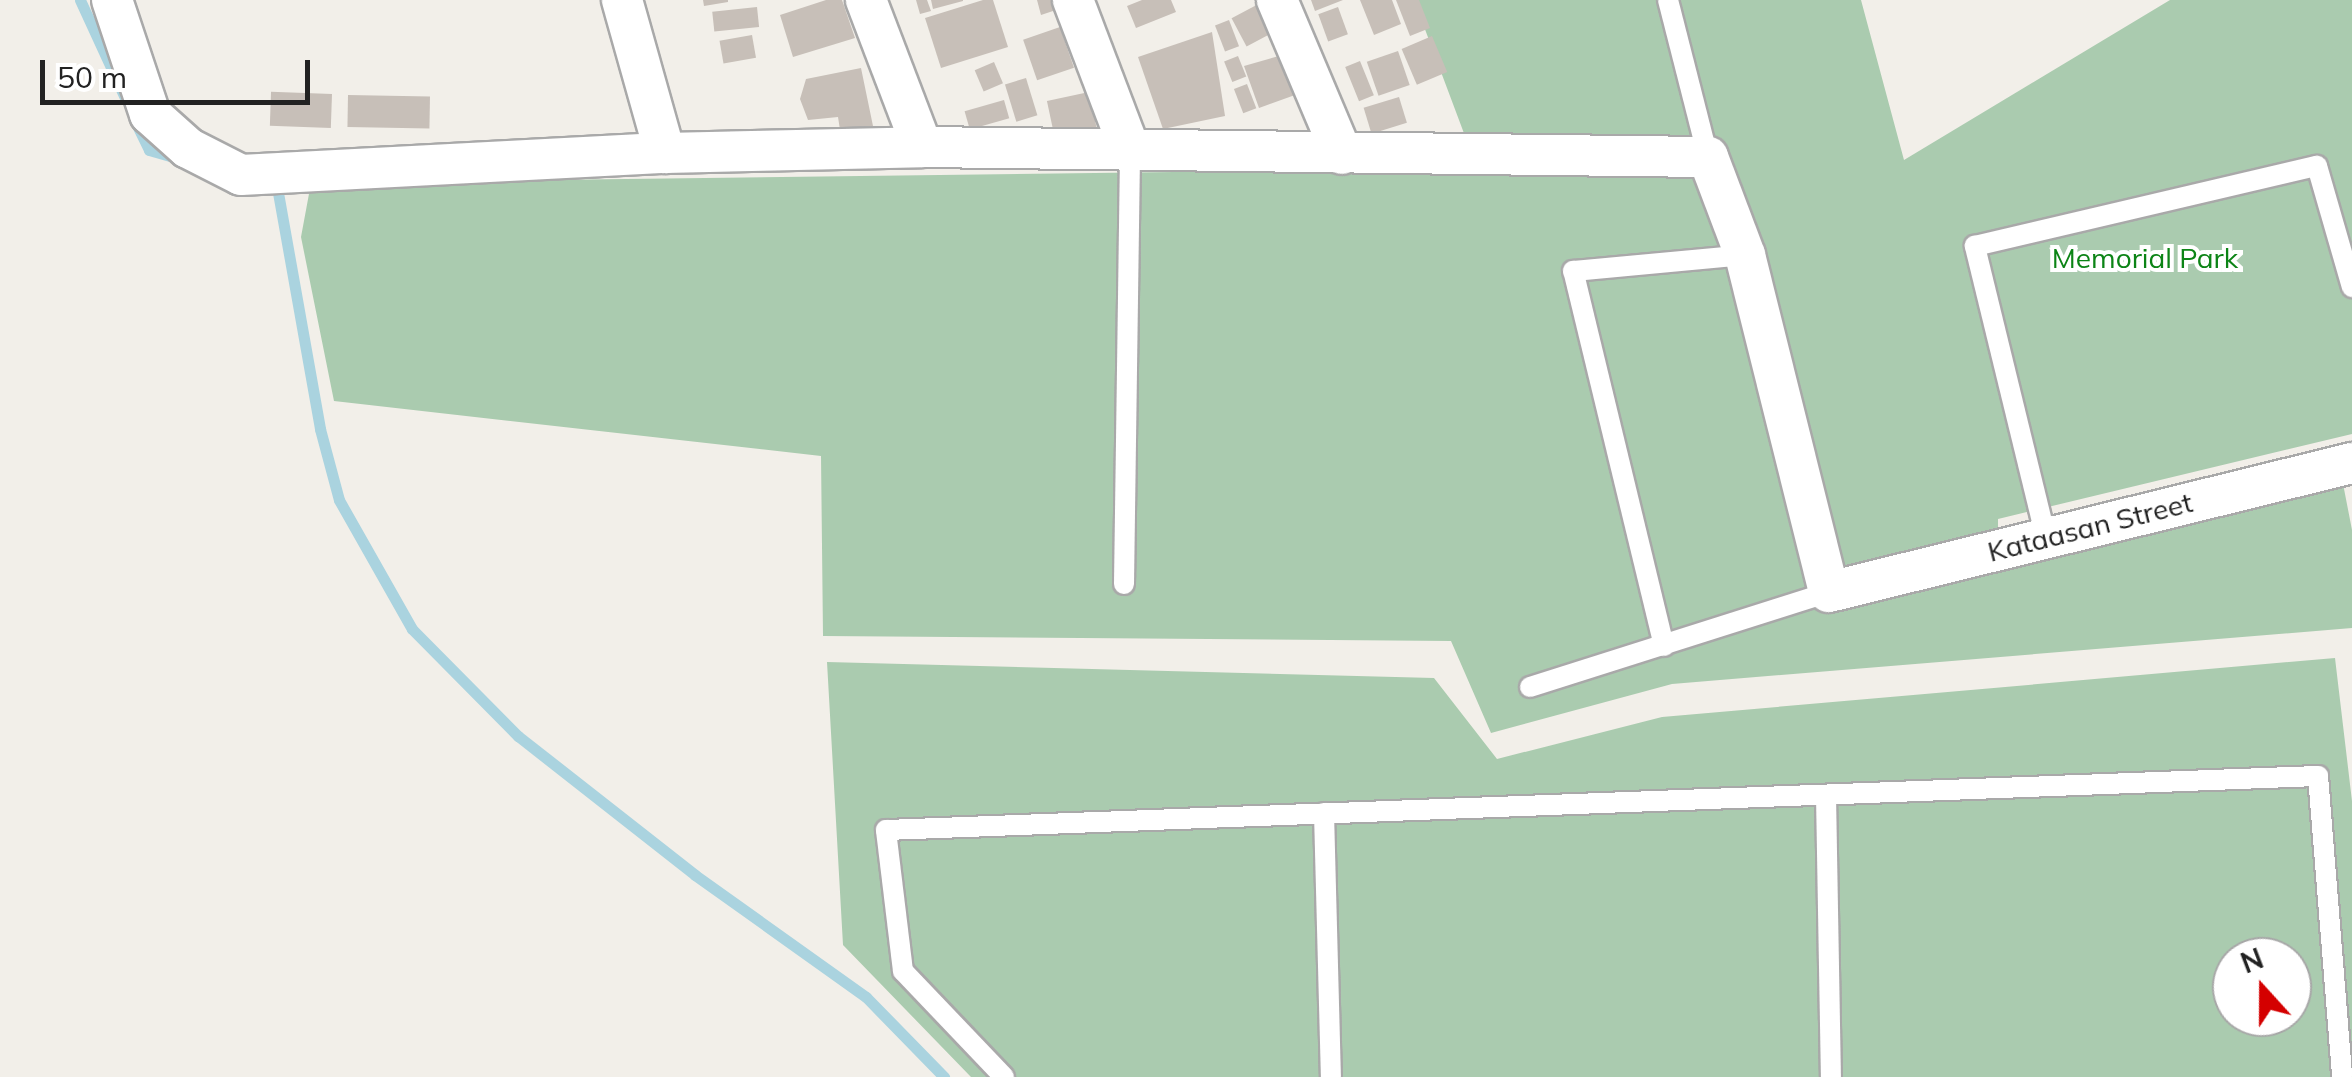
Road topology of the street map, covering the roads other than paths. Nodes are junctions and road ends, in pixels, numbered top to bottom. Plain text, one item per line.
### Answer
1 (112, 0) edge
2 (622, 0) edge
3 (866, 0) edge
4 (1073, 0) edge
5 (1277, 0) edge
6 (1668, 0) edge
7 (922, 147) junction
8 (1130, 150) junction
9 (665, 153) junction
10 (1342, 154) junction
11 (1708, 157) junction
12 (1745, 255) junction
13 (2352, 287) edge
14 (2352, 463) edge
15 (2046, 538) junction
16 (1124, 584) dead end
17 (1828, 592) junction
18 (1664, 646) junction
19 (1530, 687) dead end
20 (1826, 795) junction
21 (1324, 813) junction
22 (1004, 1077) edge
23 (1330, 1077) edge
24 (1832, 1077) edge
25 (2342, 1077) edge

1 - 9 street
2 - 9 street
3 - 7 street
4 - 8 street
5 - 10 street
6 - 11 lane
7 - 8 street
7 - 9 street
8 - 10 street
8 - 16 lane
10 - 11 street
11 - 12 street
12 - 17 street
12 - 18 lane
13 - 15 lane
14 - 15 street, Kataasan Street
15 - 17 street, Kataasan Street
17 - 18 lane
18 - 19 lane
20 - 21 lane
20 - 24 lane
20 - 25 lane
21 - 22 lane
21 - 23 lane

